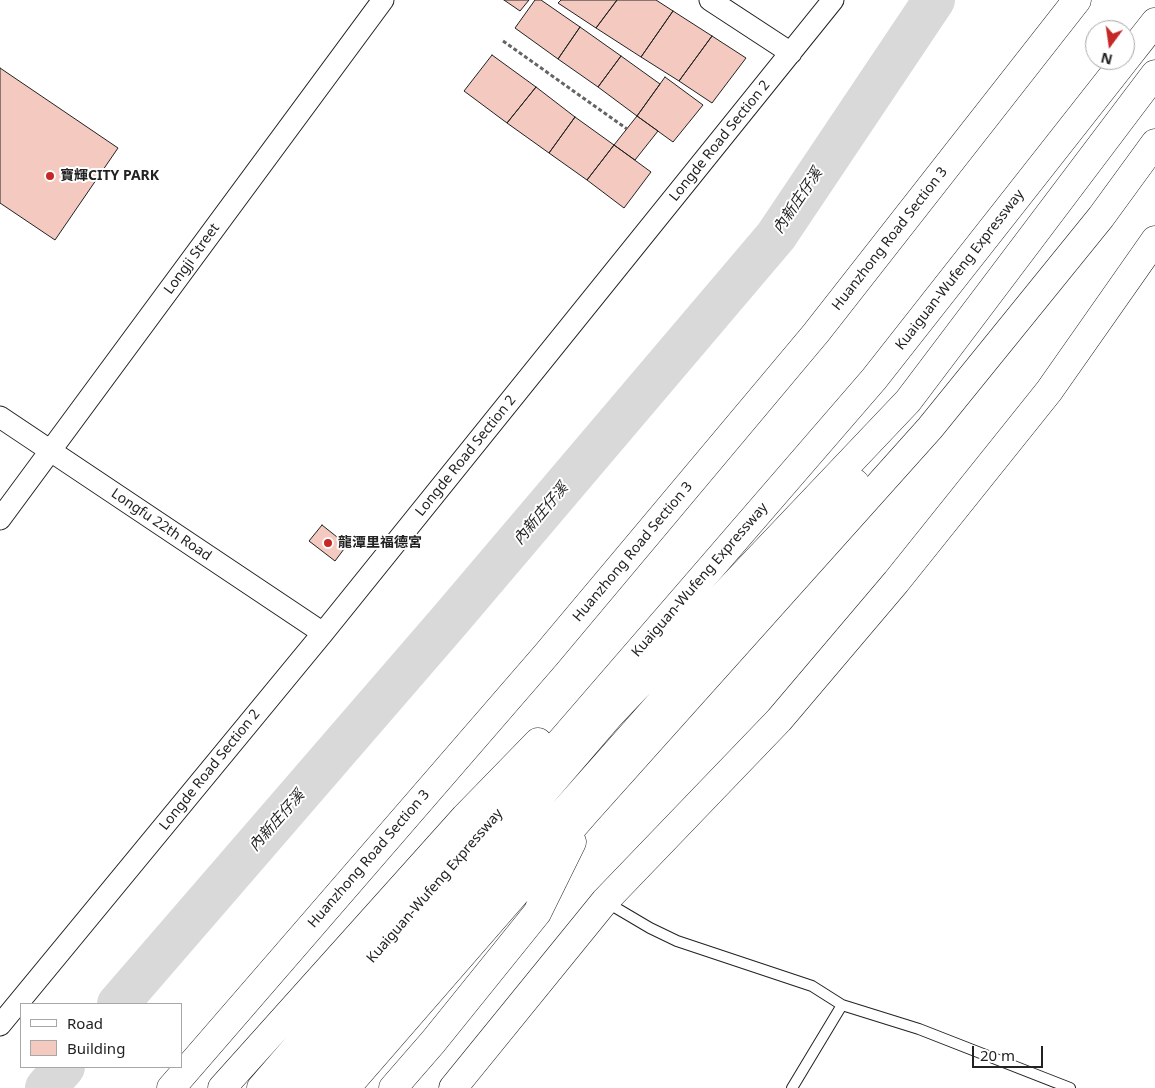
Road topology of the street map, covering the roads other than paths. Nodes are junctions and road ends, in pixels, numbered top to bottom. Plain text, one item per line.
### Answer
1 (383, 0) edge
2 (710, 0) edge
3 (833, 0) edge
4 (1077, 0) edge
5 (1155, 22) edge
6 (1135, 47) edge
7 (791, 53) junction
8 (1117, 70) edge
9 (1155, 74) edge
10 (1155, 100) edge
11 (1155, 143) edge
12 (1155, 240) edge
13 (0, 417) edge
14 (50, 451) junction
15 (764, 506) junction
16 (0, 519) edge
17 (323, 633) junction
18 (586, 812) junction
19 (605, 901) junction
20 (842, 1005) junction
21 (0, 1025) edge
22 (171, 1088) edge
23 (222, 1088) edge
24 (261, 1088) edge
25 (289, 1088) edge
26 (319, 1088) edge
27 (346, 1088) edge
28 (392, 1088) edge
29 (453, 1088) edge
30 (792, 1088) edge
31 (1070, 1088) edge

1 - 14 street, Longji Street
2 - 7 street
3 - 7 street, Longde Road Section 2
4 - 22 main road, Huanzhong Road Section 3
5 - 6 main road, Kuaiguan-Wufeng Expressway
7 - 17 street, Longde Road Section 2
8 - 15 main road, Kuaiguan-Wufeng Expressway
9 - 25 main road
10 - 26 main road
11 - 18 main road
12 - 19 main road
13 - 14 street, Longfu 22th Road
14 - 16 street, Longji Street
14 - 17 street, Longfu 22th Road
15 - 23 main road
15 - 24 main road, Kuaiguan-Wufeng Expressway
17 - 21 street, Longde Road Section 2
18 - 27 main road
18 - 28 main road
19 - 20 lane
19 - 29 main road
20 - 30 lane
20 - 31 lane

